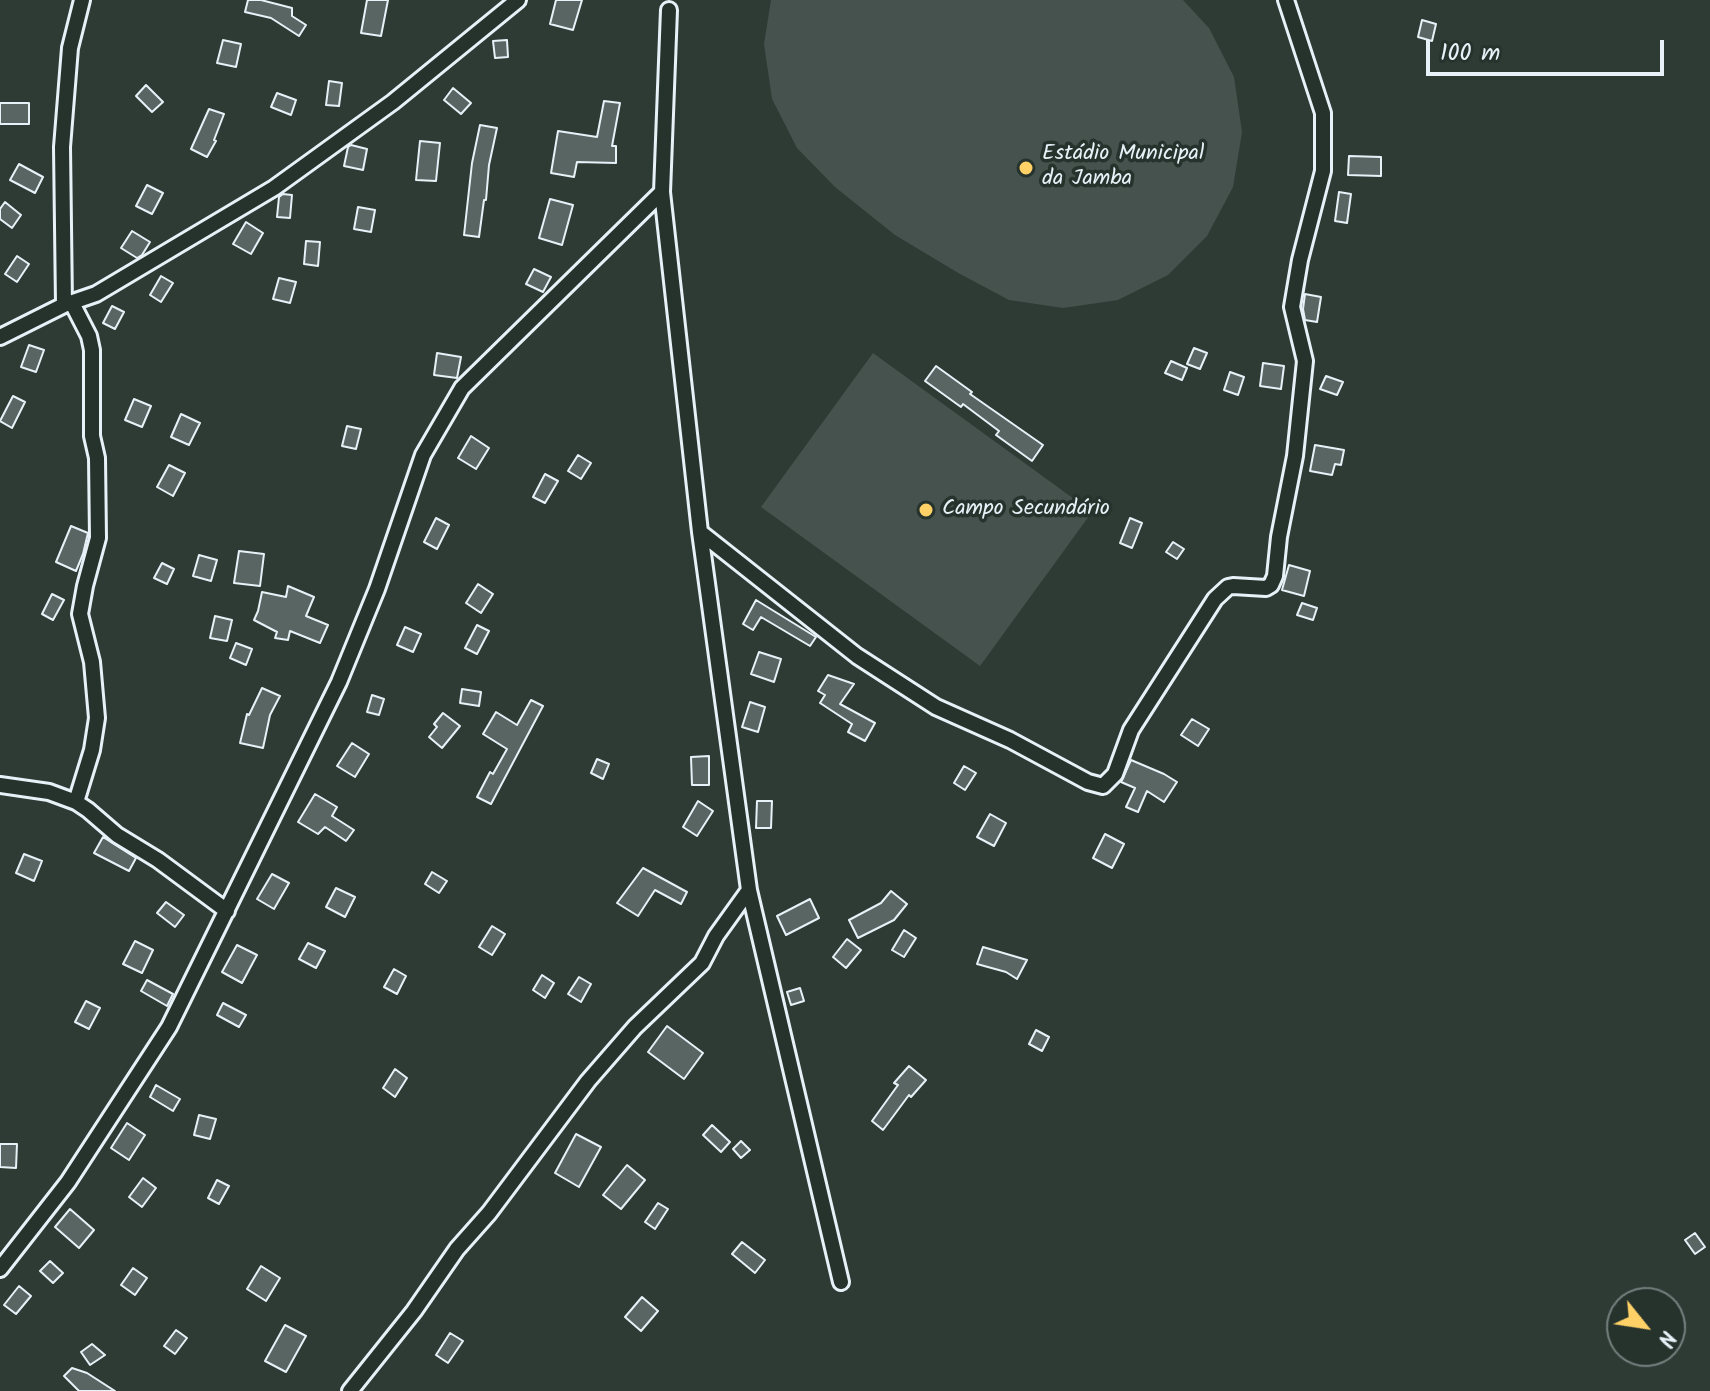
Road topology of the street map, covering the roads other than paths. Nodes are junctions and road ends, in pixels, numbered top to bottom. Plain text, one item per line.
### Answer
1 (82, 0) edge
2 (518, 0) edge
3 (1286, 0) edge
4 (670, 3) edge
5 (662, 192) junction
6 (68, 304) junction
7 (0, 337) edge
8 (700, 532) junction
9 (0, 785) edge
10 (76, 802) junction
11 (749, 890) junction
12 (227, 911) junction
13 (0, 1269) edge
14 (841, 1282) dead end
15 (350, 1391) edge

1 - 6 street
2 - 6 street
3 - 8 street
4 - 5 street
5 - 8 street
5 - 12 street
6 - 7 street
6 - 10 street
8 - 11 street
9 - 10 street
10 - 12 street
11 - 14 street
11 - 15 street
12 - 13 street

